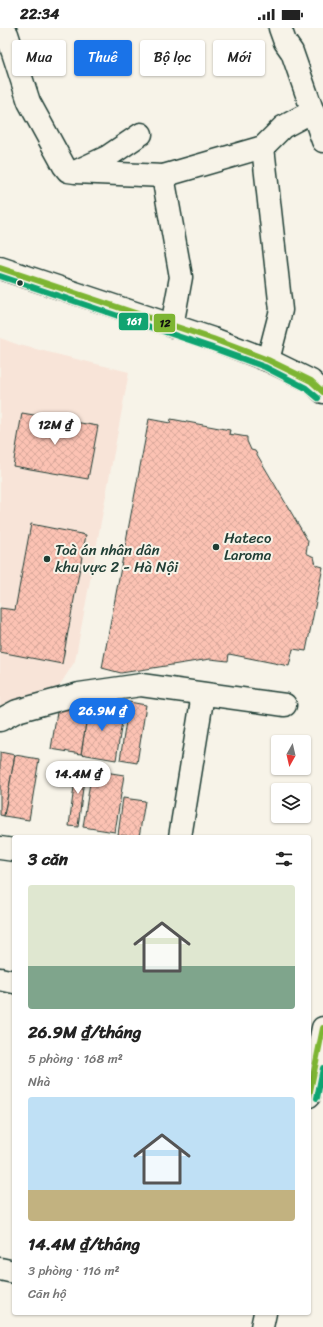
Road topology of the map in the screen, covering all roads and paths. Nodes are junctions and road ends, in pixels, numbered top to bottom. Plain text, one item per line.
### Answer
1 (280, 28) edge
2 (8, 33) edge
3 (313, 111) junction
4 (141, 134) dead end
5 (323, 142) edge
6 (263, 147) junction
7 (75, 172) junction
8 (163, 176) junction
9 (0, 268) edge
10 (172, 326) junction
11 (268, 360) junction
12 (323, 392) edge
13 (204, 694) junction
14 (285, 705) dead end
15 (0, 720) edge
16 (180, 835) edge
17 (0, 848) edge
18 (12, 850) edge
19 (0, 979) edge
20 (12, 982) edge
21 (319, 1043) edge
22 (311, 1085) edge
23 (0, 1269) edge
24 (12, 1272) edge
25 (265, 1315) edge
26 (262, 1327) edge

1 - 3 main road
2 - 7 main road
3 - 5 main road
3 - 6 main road
4 - 7 main road
6 - 8 main road
6 - 11 main road
7 - 8 main road
8 - 10 main road
9 - 10 main road
10 - 11 main road
11 - 12 main road
13 - 14 main road
13 - 15 main road
13 - 16 main road
17 - 18 main road
19 - 20 main road
21 - 22 main road
23 - 24 main road
25 - 26 main road

